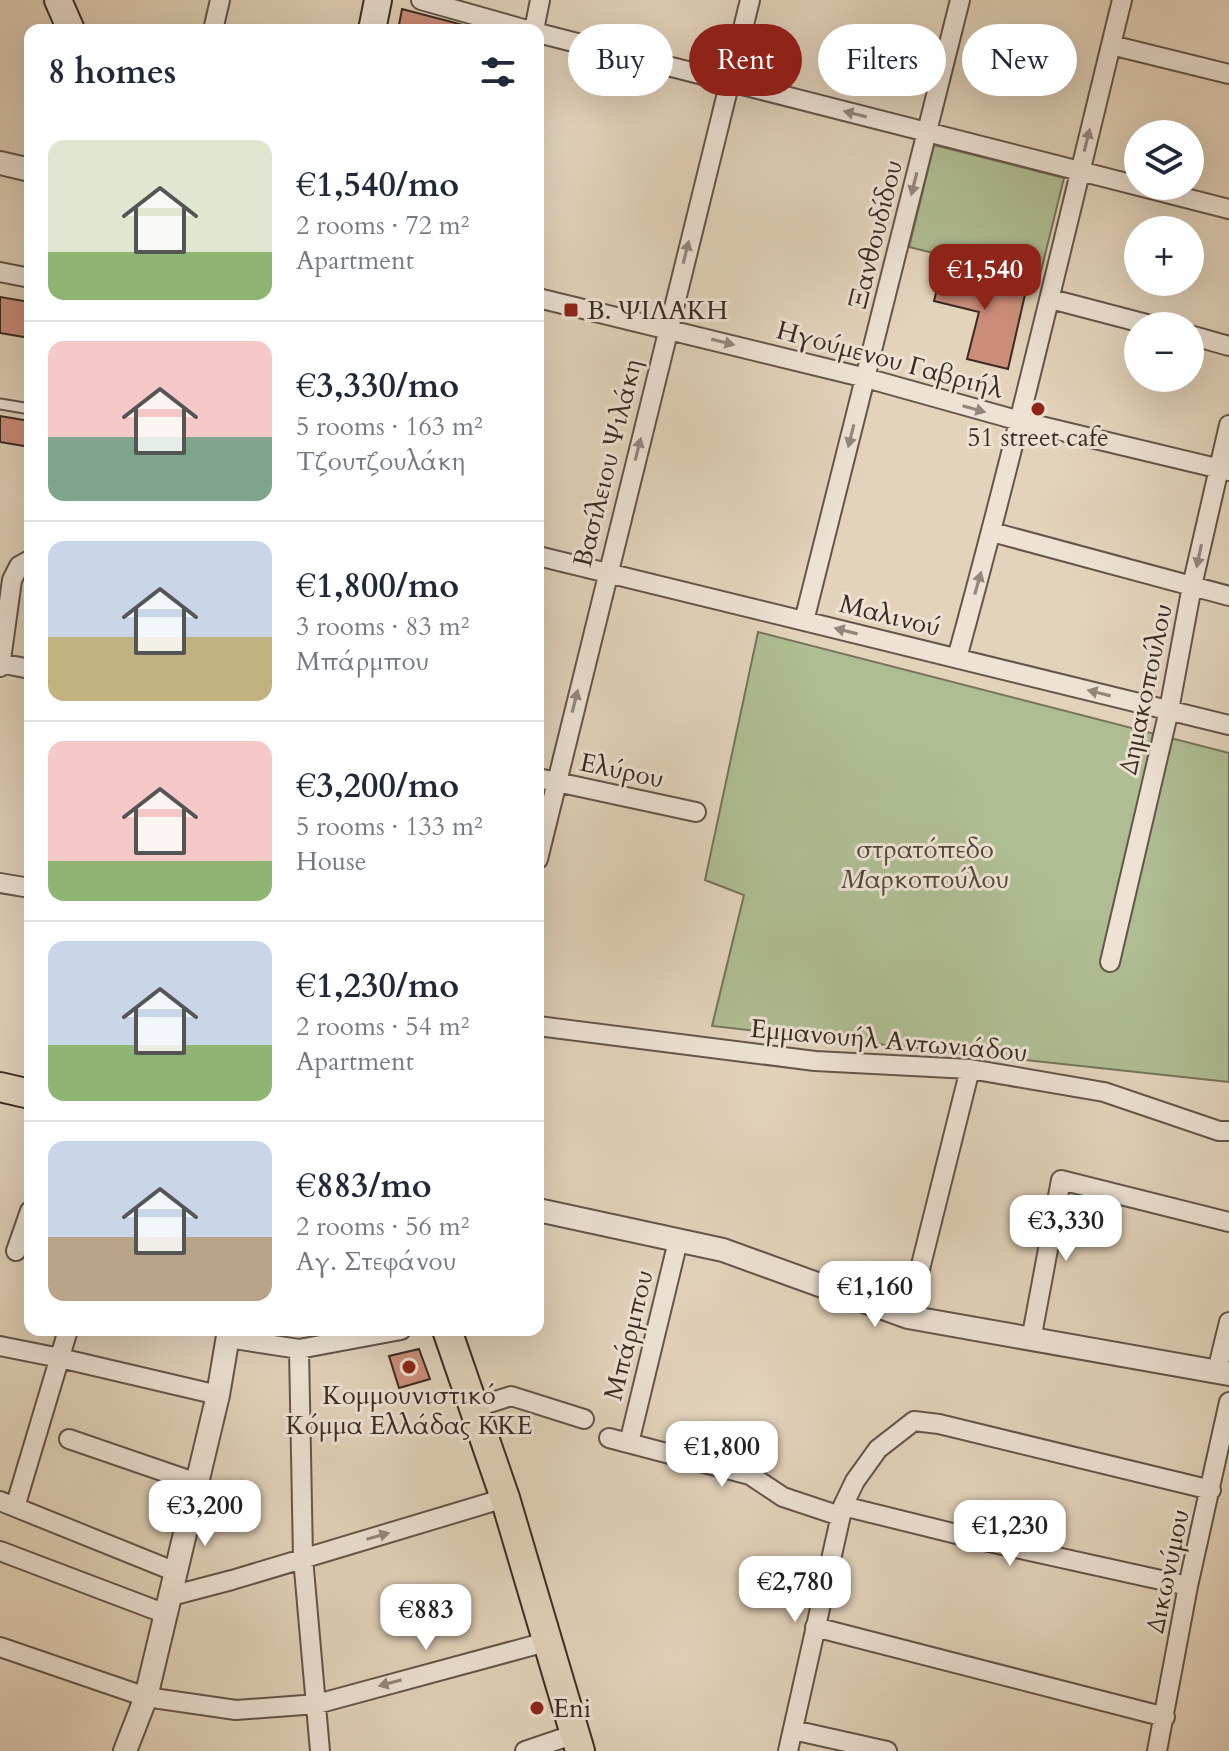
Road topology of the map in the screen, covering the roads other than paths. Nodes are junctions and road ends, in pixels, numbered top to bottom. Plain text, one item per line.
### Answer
1 (58, 0) edge
2 (220, 0) edge
3 (378, 0) edge
4 (421, 0) edge
5 (540, 0) edge
6 (750, 0) edge
7 (960, 0) edge
8 (1122, 0) edge
9 (68, 24) edge
10 (214, 24) edge
11 (373, 24) edge
12 (506, 24) edge
13 (537, 24) edge
14 (743, 24) edge
15 (544, 33) edge
16 (1111, 45) junction
17 (689, 71) edge
18 (1229, 74) edge
19 (724, 96) edge
20 (787, 96) edge
21 (927, 132) junction
22 (0, 163) edge
23 (24, 169) edge
24 (1079, 172) junction
25 (1229, 209) edge
26 (0, 272) edge
27 (24, 277) edge
28 (544, 299) edge
29 (1051, 299) junction
30 (1124, 318) edge
31 (668, 328) junction
32 (1204, 339) edge
33 (1229, 346) edge
34 (866, 378) junction
35 (0, 404) edge
36 (24, 408) edge
37 (1020, 421) junction
38 (1229, 425) edge
39 (1223, 470) edge
40 (992, 532) junction
41 (544, 557) edge
42 (24, 563) edge
43 (607, 573) junction
44 (1192, 586) junction
45 (1229, 596) edge
46 (804, 621) junction
47 (957, 658) junction
48 (0, 664) edge
49 (24, 668) edge
50 (1169, 710) junction
51 (1229, 725) edge
52 (546, 780) edge
53 (696, 812) dead end
54 (0, 883) edge
55 (24, 887) edge
56 (1110, 962) dead end
57 (544, 1027) edge
58 (970, 1069) junction
59 (0, 1087) edge
60 (24, 1093) edge
61 (1229, 1131) edge
62 (544, 1211) edge
63 (1229, 1222) edge
64 (24, 1228) edge
65 (678, 1241) junction
66 (16, 1251) dead end
67 (908, 1317) junction
68 (1229, 1322) edge
69 (66, 1336) edge
70 (228, 1336) edge
71 (237, 1336) edge
72 (369, 1336) edge
73 (449, 1336) edge
74 (1031, 1340) junction
75 (0, 1346) edge
76 (299, 1349) junction
77 (60, 1358) junction
78 (1223, 1372) edge
79 (218, 1395) junction
80 (1229, 1402) edge
81 (474, 1408) junction
82 (584, 1419) dead end
83 (609, 1438) dead end
84 (69, 1439) dead end
85 (629, 1443) junction
86 (197, 1483) junction
87 (1211, 1490) junction
88 (505, 1498) junction
89 (7, 1504) edge
90 (842, 1511) junction
91 (0, 1551) edge
92 (303, 1558) junction
93 (176, 1572) junction
94 (1188, 1586) junction
95 (168, 1605) junction
96 (815, 1627) junction
97 (546, 1642) junction
98 (0, 1647) edge
99 (146, 1697) junction
100 (317, 1704) junction
101 (1165, 1717) junction
102 (793, 1730) junction
103 (578, 1742) edge
104 (125, 1751) edge
105 (320, 1751) edge
106 (525, 1751) edge
107 (788, 1751) edge
108 (887, 1751) edge
109 (1157, 1751) edge

1 - 9 main road
2 - 10 street
3 - 11 main road
4 - 12 street
5 - 13 street
6 - 14 street, Βασίλειου Ψιλάκη
7 - 21 street, Ξανθουδίδου
8 - 16 street
15 - 17 street
16 - 18 street
24 -> 16 street
31 -> 19 street, Βασίλειου Ψιλάκη
21 -> 20 street
21 - 24 street
21 -> 34 street, Ξανθουδίδου
22 - 23 street
24 - 25 street
24 - 29 street
26 - 27 street
28 - 31 street, Ηγούμενου Γαβριήλ
29 - 30 street
29 - 37 street
31 -> 34 street, Ηγούμενου Γαβριήλ
43 -> 31 street, Βασίλειου Ψιλάκη
32 - 33 street
34 -> 37 street, Ηγούμενου Γαβριήλ
34 -> 46 street, Ξανθουδίδου
35 - 36 lane
37 - 39 street, Ηγούμενου Γαβριήλ
37 - 40 street
38 - 39 street, Δημακοπούλου
39 -> 44 street, Δημακοπούλου
40 - 44 street
47 -> 40 street
41 - 43 street, Μαλινού
42 - 48 street
43 - 46 street, Μαλινού
52 -> 43 street, Βασίλειου Ψιλάκη
44 - 45 street
44 - 50 street, Δημακοπούλου
47 -> 46 street, Μαλινού
50 -> 47 street, Μαλινού
48 - 49 street
50 - 51 street, Μαλινού
50 - 56 street, Δημακοπούλου
52 - 53 street, Ελύρου
54 - 55 street
57 - 58 street, Εμμανουήλ Αντωνιάδου
58 - 61 street, Εμμανουήλ Αντωνιάδου
58 - 67 street
59 - 60 main road
62 - 65 street
63 - 74 street
64 - 66 street
65 - 67 street
65 - 85 street, Μπάρμπου
67 - 74 street
68 - 78 street
69 - 77 street
70 - 79 street
71 - 76 street
72 - 76 street
73 - 81 main road
74 - 78 street
75 - 77 street
76 - 92 street
77 - 79 street
77 - 89 street
79 - 86 street
80 - 87 street, Δικωνύμου
81 - 82 street
81 - 88 main road
83 - 85 street
84 - 86 street
85 - 90 street
86 - 93 street
87 - 90 street
87 - 94 street, Δικωνύμου
92 -> 88 street
88 - 97 main road
89 - 93 street
90 - 94 street
90 - 96 street
91 - 95 street
92 - 95 street
92 - 100 street
93 - 95 street
94 - 101 street, Δικωνύμου
95 - 99 street
96 - 101 street
96 - 102 street
97 -> 100 street
97 - 103 main road
98 - 99 street
99 - 100 street
99 - 104 street
100 - 105 street
101 - 109 street, Δικωνύμου
102 - 107 street
102 - 108 street
103 - 106 street

